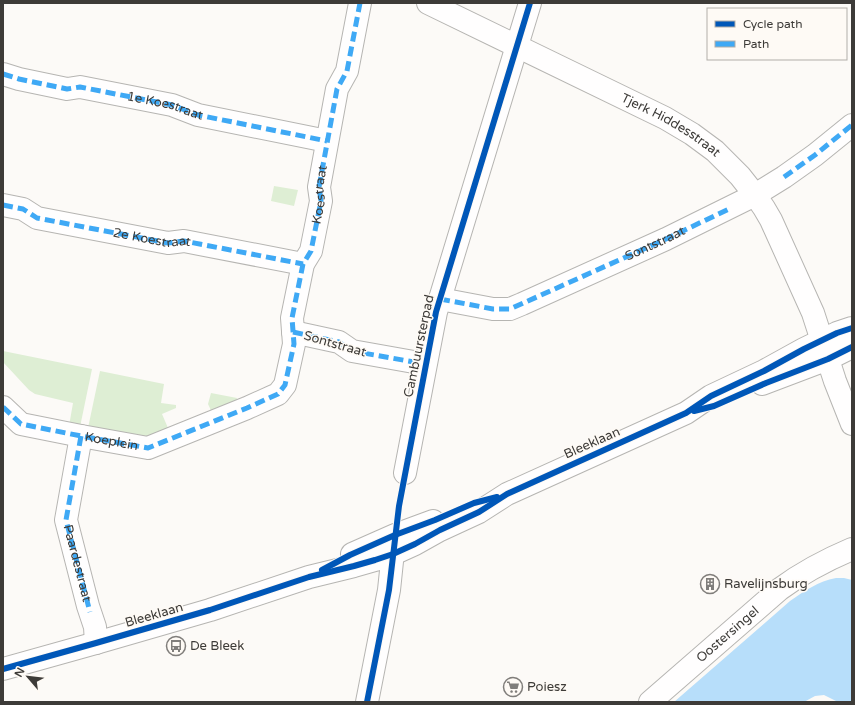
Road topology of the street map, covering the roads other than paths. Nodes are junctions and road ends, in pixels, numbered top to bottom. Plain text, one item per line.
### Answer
1 (360, 3) edge
2 (428, 3) edge
3 (530, 3) edge
4 (517, 45) junction
5 (3, 74) edge
6 (852, 124) edge
7 (327, 141) junction
8 (755, 195) junction
9 (3, 205) edge
10 (303, 264) junction
11 (440, 299) junction
12 (852, 328) edge
13 (293, 332) junction
14 (852, 347) edge
15 (825, 350) junction
16 (425, 364) junction
17 (285, 385) joint
18 (3, 408) edge
19 (852, 424) edge
20 (81, 436) junction
21 (405, 473) dead end
22 (394, 544) junction
23 (852, 549) edge
24 (96, 643) junction
25 (3, 669) edge
26 (367, 702) edge
27 (650, 702) edge

1 - 7 street, Koestraat
2 - 4 street, Tjerk Hiddesstraat
3 - 4 street, Cambuursterpad
4 - 8 street, Tjerk Hiddesstraat
4 - 11 street, Cambuursterpad
5 - 7 street, 1e Koestraat
6 - 8 street, Sontstraat
7 - 10 street, Koestraat
8 - 11 street, Sontstraat
8 - 15 street, Tjerk Hiddesstraat
9 - 10 street, 2e Koestraat
10 - 13 street, Koestraat
11 - 16 street, Cambuursterpad
12 - 15 street, Bleeklaan
13 - 16 street, Sontstraat
13 - 17 street, Koestraat
14 - 15 street, Bleeklaan
15 - 19 street
15 - 22 street, Bleeklaan
16 - 21 street, Cambuursterpad
17 - 20 street, Koeplein
18 - 20 street, Koeplein
20 - 24 street, Paardestraat
22 - 24 street, Bleeklaan
22 - 26 street
23 - 27 street, Oostersingel
24 - 25 street, Bleeklaan

